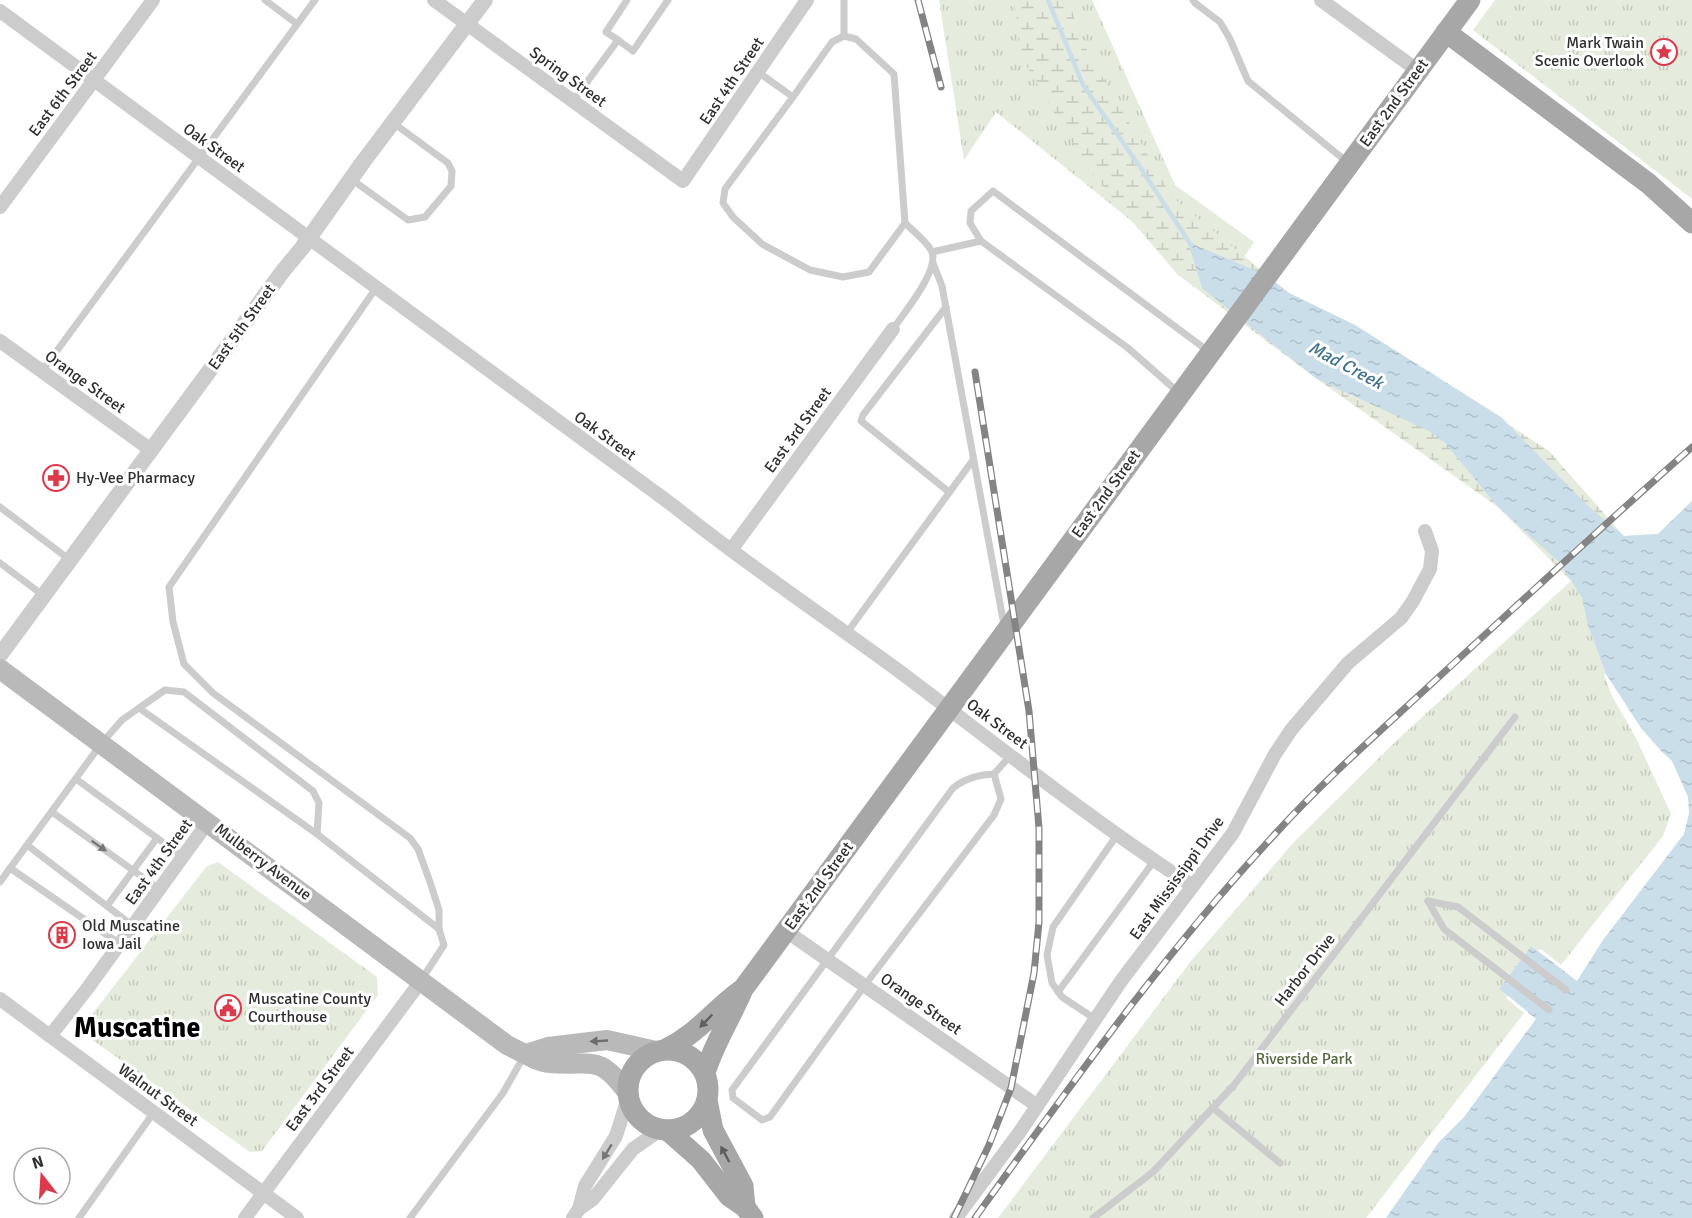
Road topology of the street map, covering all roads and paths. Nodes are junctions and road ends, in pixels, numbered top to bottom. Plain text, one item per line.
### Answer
1 (153, 0) edge
2 (265, 0) edge
3 (315, 0) edge
4 (434, 0) edge
5 (485, 0) edge
6 (627, 0) edge
7 (668, 0) edge
8 (807, 0) edge
9 (844, 0) edge
10 (1193, 0) edge
11 (1321, 0) edge
12 (1470, 0) edge
13 (0, 11) edge
14 (466, 23) junction
15 (297, 24) junction
16 (1446, 32) junction
17 (844, 36) junction
18 (618, 40) junction
19 (1417, 70) junction
20 (758, 72) junction
21 (94, 80) junction
22 (793, 97) junction
23 (573, 101) junction
24 (393, 122) junction
25 (199, 157) junction
26 (1348, 164) junction
27 (351, 179) junction
28 (683, 181) joint
29 (0, 207) edge
30 (905, 223) junction
31 (1692, 223) edge
32 (309, 237) junction
33 (981, 241) junction
34 (932, 252) junction
35 (933, 263) junction
36 (376, 288) junction
37 (946, 307) junction
38 (893, 329) joint
39 (0, 341) edge
40 (1210, 352) junction
41 (42, 371) junction
42 (1180, 394) junction
43 (151, 450) junction
44 (973, 460) junction
45 (949, 492) junction
46 (0, 507) edge
47 (1425, 531) dead end
48 (730, 550) junction
49 (70, 560) junction
50 (0, 563) edge
51 (44, 596) junction
52 (1005, 632) junction
53 (846, 634) junction
54 (0, 655) edge
55 (0, 669) edge
56 (139, 708) junction
57 (949, 709) junction
58 (1515, 717) dead end
59 (101, 744) junction
60 (1011, 755) junction
61 (994, 774) junction
62 (76, 779) junction
63 (52, 812) junction
64 (208, 822) junction
65 (316, 834) junction
66 (1117, 835) junction
67 (157, 838) junction
68 (27, 845) junction
69 (183, 857) junction
70 (1154, 861) junction
71 (10, 868) junction
72 (134, 870) junction
73 (0, 882) edge
74 (1193, 886) junction
75 (160, 889) junction
76 (107, 906) junction
77 (133, 926) junction
78 (439, 929) junction
79 (786, 931) junction
80 (120, 944) junction
81 (827, 959) junction
82 (421, 981) junction
83 (865, 985) junction
84 (743, 989) junction
85 (1566, 990) dead end
86 (1058, 992) junction
87 (0, 999) edge
88 (1549, 1010) dead end
89 (1095, 1019) junction
90 (50, 1036) junction
91 (661, 1050) junction
92 (526, 1054) junction
93 (705, 1073) junction
94 (628, 1095) junction
95 (707, 1100) junction
96 (1036, 1105) junction
97 (1213, 1108) junction
98 (154, 1113) junction
99 (664, 1130) junction
100 (1280, 1163) dead end
101 (264, 1193) junction
102 (747, 1212) edge
103 (576, 1214) edge
104 (79, 1218) edge
105 (245, 1218) edge
106 (297, 1218) edge
107 (410, 1218) edge
108 (956, 1218) edge
109 (1093, 1218) edge

1 - 21 street, East 6th Street
2 - 15 lane
3 - 15 lane
4 - 14 street, Spring Street
5 - 14 street, East 5th Street
6 - 18 lane
7 - 18 lane
8 - 20 street, East 4th Street
9 - 17 lane
10 - 26 lane
11 - 19 street
12 - 16 main road, East 2nd Street
13 - 21 street, Oak Street
14 - 23 street, Spring Street
14 - 24 street, East 5th Street
15 - 25 lane
16 - 19 main road, East 2nd Street
16 - 31 main road
17 - 22 lane
17 - 30 lane
18 - 23 lane
19 - 26 main road, East 2nd Street
20 - 22 lane
20 - 28 street, East 4th Street
21 - 25 street, Oak Street
21 - 29 street, East 6th Street
22 - 30 lane
23 - 28 street, Spring Street
24 - 27 street, East 5th Street
24 - 27 lane
25 - 32 street, Oak Street
25 - 41 lane
26 - 40 main road, East 2nd Street
27 - 32 street, East 5th Street
30 - 34 lane
32 - 36 street, Oak Street
32 - 43 street, East 5th Street
33 - 34 lane
33 - 40 lane
33 - 42 lane
34 - 35 lane
35 - 37 lane
35 - 38 lane
36 - 48 street, Oak Street
36 - 78 lane
37 - 44 lane
37 - 45 lane
38 - 48 street, East 3rd Street
39 - 41 street, Orange Street
40 - 42 main road, East 2nd Street
41 - 43 street, Orange Street
42 - 52 main road, East 2nd Street
43 - 49 street, East 5th Street
44 - 45 lane
44 - 52 lane
45 - 53 lane
46 - 49 lane
47 - 74 street, East Mississippi Drive
48 - 53 street, Oak Street
49 - 51 street, East 5th Street
50 - 51 lane
51 - 54 street, East 5th Street
52 - 57 main road, East 2nd Street
53 - 57 street, Oak Street
55 - 59 main road, Mulberry Avenue
56 - 59 lane
56 - 65 lane
56 - 65 lane
57 - 60 street, Oak Street
57 - 79 main road, East 2nd Street
58 - 97 lane, Harbor Drive
59 - 62 lane
59 - 64 main road, Mulberry Avenue
60 - 61 lane
60 - 66 street, Oak Street
61 - 81 lane
61 - 83 lane
62 - 63 lane
62 - 67 lane
63 - 68 lane
63 -> 72 lane
64 - 69 street, East 4th Street
64 - 82 main road, Mulberry Avenue
65 - 78 lane
66 - 70 street, Oak Street
66 - 86 lane
67 - 69 lane
67 - 72 lane
68 - 71 lane
68 - 76 lane
69 - 75 street, East 4th Street
70 - 74 street, Oak Street
70 - 86 lane
71 - 73 lane
71 - 80 lane
72 - 75 lane
72 - 76 lane
74 - 89 street, East Mississippi Drive
75 - 77 street, East 4th Street
76 - 77 lane
77 - 80 street, East 4th Street
78 - 82 lane
79 - 81 street, Orange Street
79 - 84 main road, East 2nd Street
80 - 90 street, East 4th Street
81 - 83 street, Orange Street
81 - 83 lane
82 - 92 main road, Mulberry Avenue
82 - 101 street, East 3rd Street
83 - 96 street, Orange Street
84 -> 91 main road, East 2nd Street
84 - 93 main road, East 2nd Street
85 - 88 lane
86 - 89 lane
87 - 90 street, Walnut Street
89 - 96 street, East Mississippi Drive
90 - 98 street, Walnut Street
91 -> 92 main road
91 - 93 main road
91 - 94 main road
92 - 94 main road, Mulberry Avenue
92 - 107 lane
93 - 95 main road
94 - 99 main road
94 -> 103 street
95 - 99 main road
102 -> 95 main road
96 - 108 street, East Mississippi Drive
97 - 100 lane
97 - 109 lane, Harbor Drive
98 - 101 street, Walnut Street
98 - 104 lane
99 - 102 main road
99 - 103 street
101 - 105 street, East 3rd Street
101 - 106 street, Walnut Street

